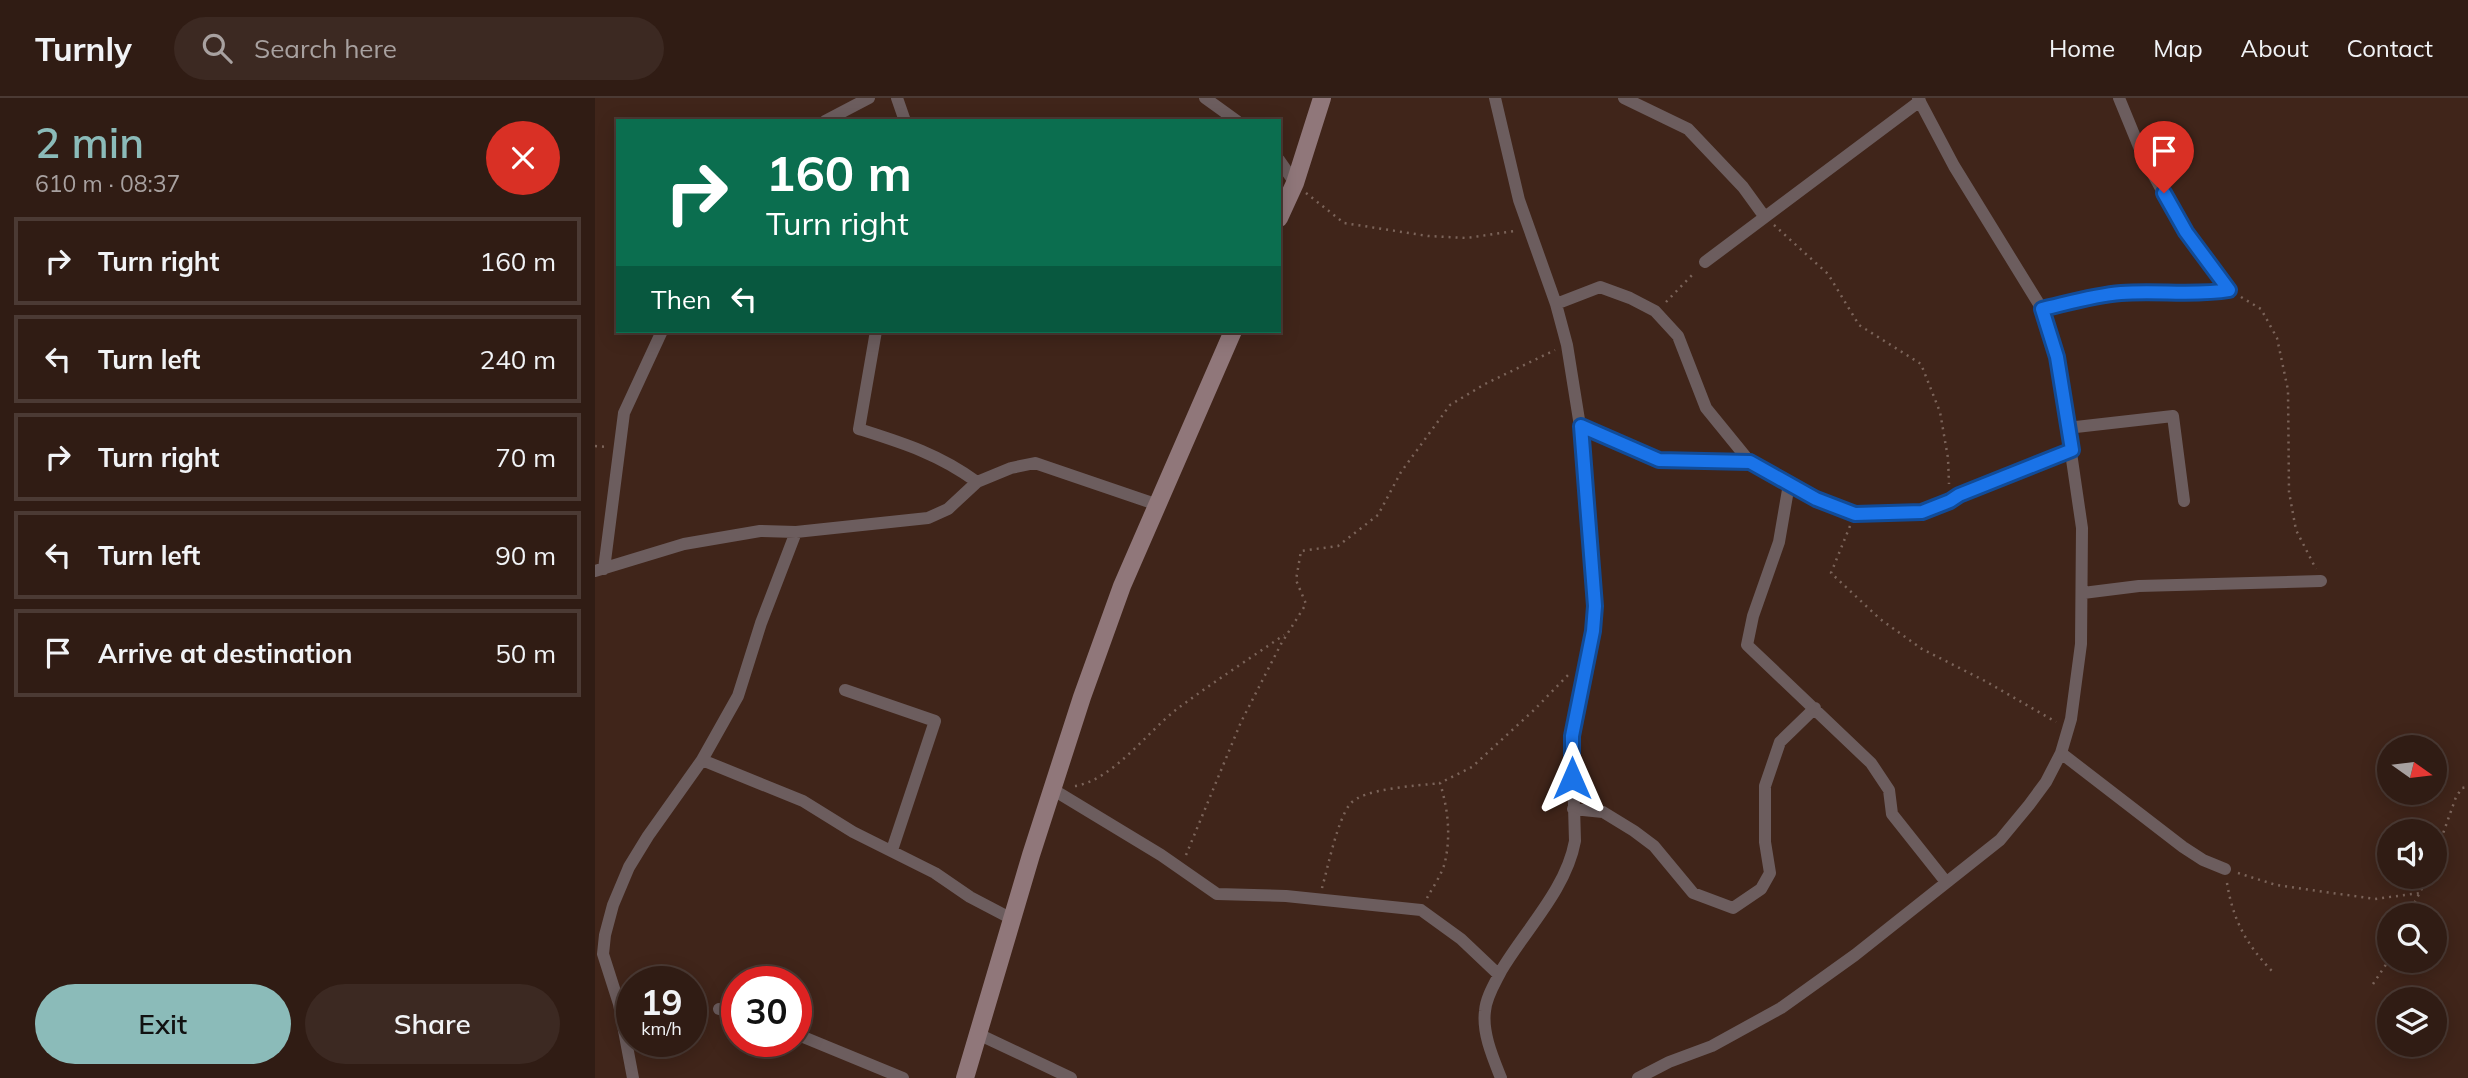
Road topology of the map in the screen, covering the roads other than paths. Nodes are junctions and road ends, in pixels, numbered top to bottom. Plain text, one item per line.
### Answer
1 (869, 98) edge
2 (897, 98) edge
3 (1205, 98) edge
4 (1322, 98) edge
5 (1495, 98) edge
6 (1624, 98) edge
7 (2119, 98) edge
8 (1919, 100) edge
9 (829, 119) edge
10 (904, 119) edge
11 (1234, 119) edge
12 (1281, 163) edge
13 (1295, 183) junction
14 (1281, 214) edge
15 (1764, 216) junction
16 (1705, 262) road end
17 (1556, 304) junction
18 (2042, 309) junction
19 (661, 333) edge
20 (876, 333) edge
21 (1232, 333) edge
22 (1581, 426) junction
23 (2067, 428) junction
24 (2072, 450) junction
25 (1750, 462) junction
26 (977, 482) junction
27 (1789, 484) junction
28 (2183, 501) dead end
29 (1157, 505) junction
30 (796, 532) junction
31 (599, 570) edge
32 (2321, 581) road end
33 (2083, 593) junction
34 (845, 690) dead end
35 (1815, 708) junction
36 (2061, 753) junction
37 (702, 760) junction
38 (1052, 789) junction
39 (1573, 809) junction
40 (892, 850) junction
41 (2225, 869) road end
42 (1946, 882) junction
43 (1012, 919) junction
44 (1499, 975) junction
45 (978, 1034) junction
46 (812, 1041) edge
47 (633, 1078) edge
48 (903, 1078) edge
49 (965, 1078) edge
50 (1071, 1078) edge
51 (1501, 1078) edge
52 (1638, 1078) edge

1 - 9 street
2 - 10 street
3 - 11 street
4 - 13 main road
5 - 17 street
6 - 15 street
7 - 18 street
8 - 15 street
8 - 18 street
12 - 13 street
13 - 14 main road
15 - 16 street
17 - 22 street
17 - 25 street
18 - 23 street
19 - 31 street
20 - 26 street
21 - 29 main road
22 - 25 street
22 - 39 street
23 - 24 street
23 - 28 street
24 - 27 street
24 - 33 street
25 - 27 street
26 - 29 street
26 - 30 street
27 - 35 street
29 - 38 main road
30 - 31 street
30 - 37 street
32 - 33 street
33 - 36 street
34 - 40 street
35 - 39 street
35 - 42 street
36 - 41 street
36 - 42 street
37 - 40 street
37 - 47 street
38 - 43 main road
38 - 44 street
39 - 44 street
40 - 43 street
42 - 52 street
43 - 45 main road
44 - 51 street
45 - 49 main road
45 - 50 street
46 - 48 street

